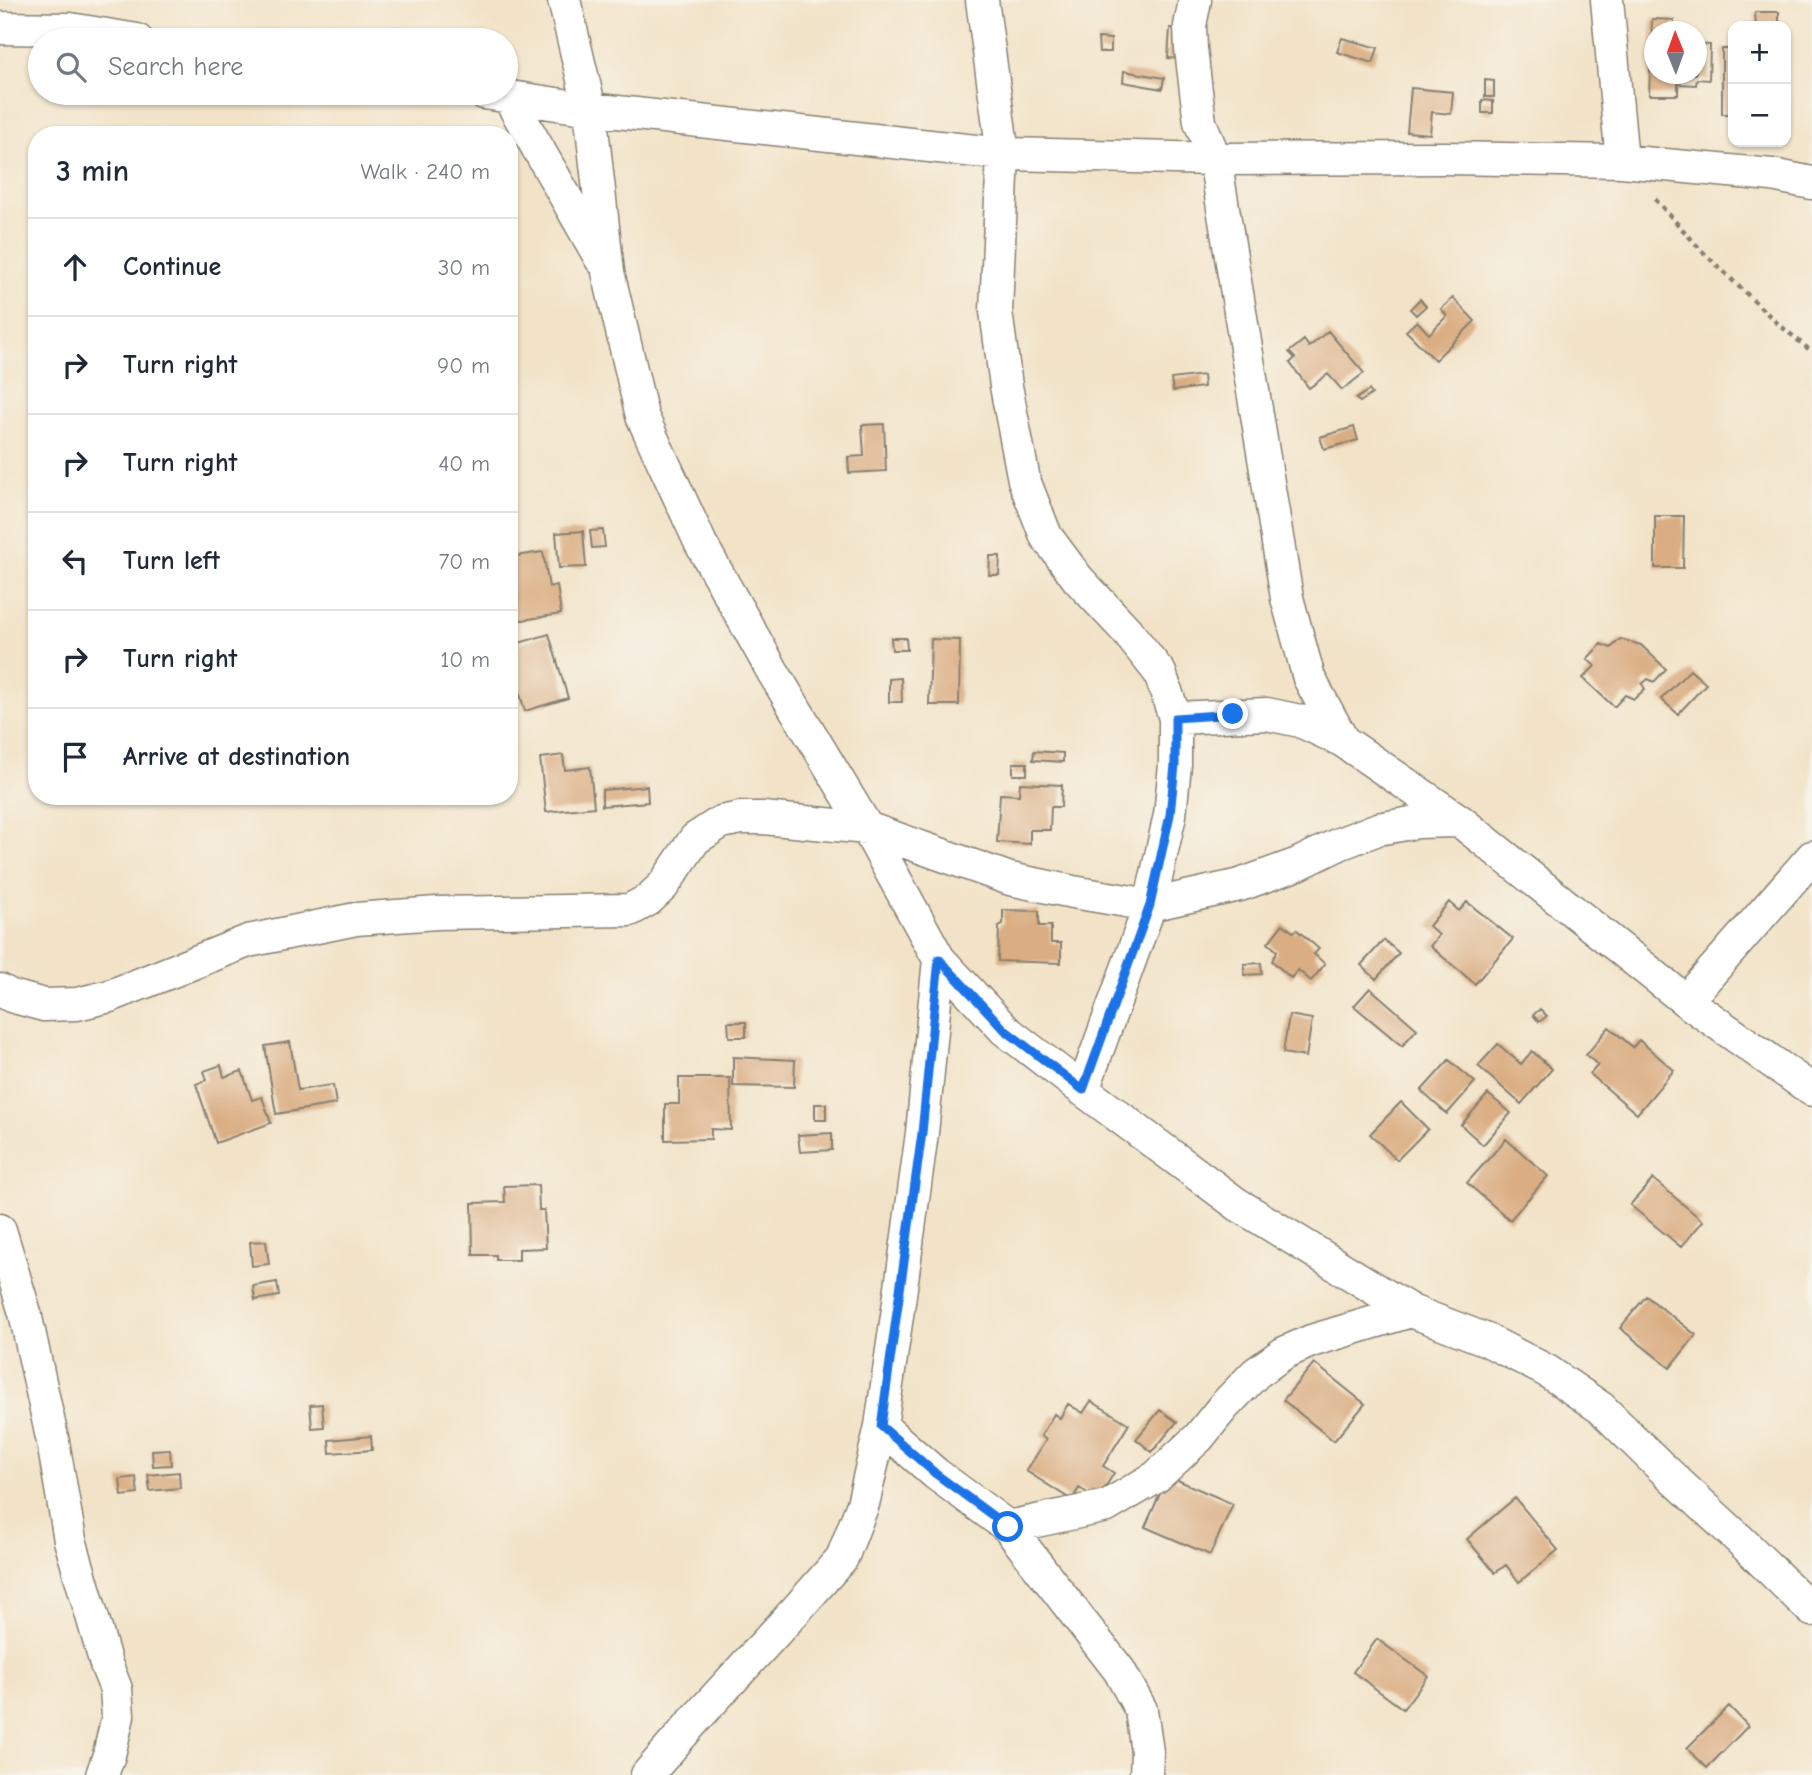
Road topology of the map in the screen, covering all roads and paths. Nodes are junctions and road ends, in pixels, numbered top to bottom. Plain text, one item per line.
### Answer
1 (564, 0) edge
2 (982, 0) edge
3 (1195, 0) edge
4 (1607, 0) edge
5 (0, 28) edge
6 (28, 28) edge
7 (518, 98) edge
8 (503, 105) edge
9 (590, 109) junction
10 (516, 126) edge
11 (518, 129) edge
12 (1003, 154) junction
13 (1214, 159) junction
14 (1622, 161) junction
15 (1812, 183) edge
16 (608, 272) junction
17 (1812, 352) edge
18 (1175, 718) junction
19 (1343, 741) junction
20 (1460, 821) junction
21 (867, 828) junction
22 (1812, 858) edge
23 (1150, 905) junction
24 (939, 959) junction
25 (4, 997) edge
26 (1686, 1001) junction
27 (1083, 1090) junction
28 (1812, 1090) edge
29 (0, 1230) edge
30 (1411, 1311) junction
31 (881, 1426) junction
32 (1008, 1527) junction
33 (1812, 1610) edge
34 (102, 1775) edge
35 (647, 1775) edge
36 (1146, 1775) edge

1 - 9 street
2 - 12 street
3 - 13 street
4 - 14 street
5 - 6 street
7 - 9 street
8 - 10 street
9 - 12 street
9 - 16 street
11 - 16 street
12 - 13 street
12 - 18 street
13 - 14 street
13 - 19 street
14 - 15 street
14 - 17 path
16 - 21 street
18 - 19 street
18 - 23 street
19 - 20 street
20 - 23 street
20 - 26 street
21 - 23 street
21 - 24 street
21 - 25 street
22 - 26 street
23 - 27 street
24 - 27 street
24 - 31 street
26 - 28 street
27 - 30 street
29 - 34 street
30 - 32 street
30 - 33 street
31 - 32 street
31 - 35 street
32 - 36 street

